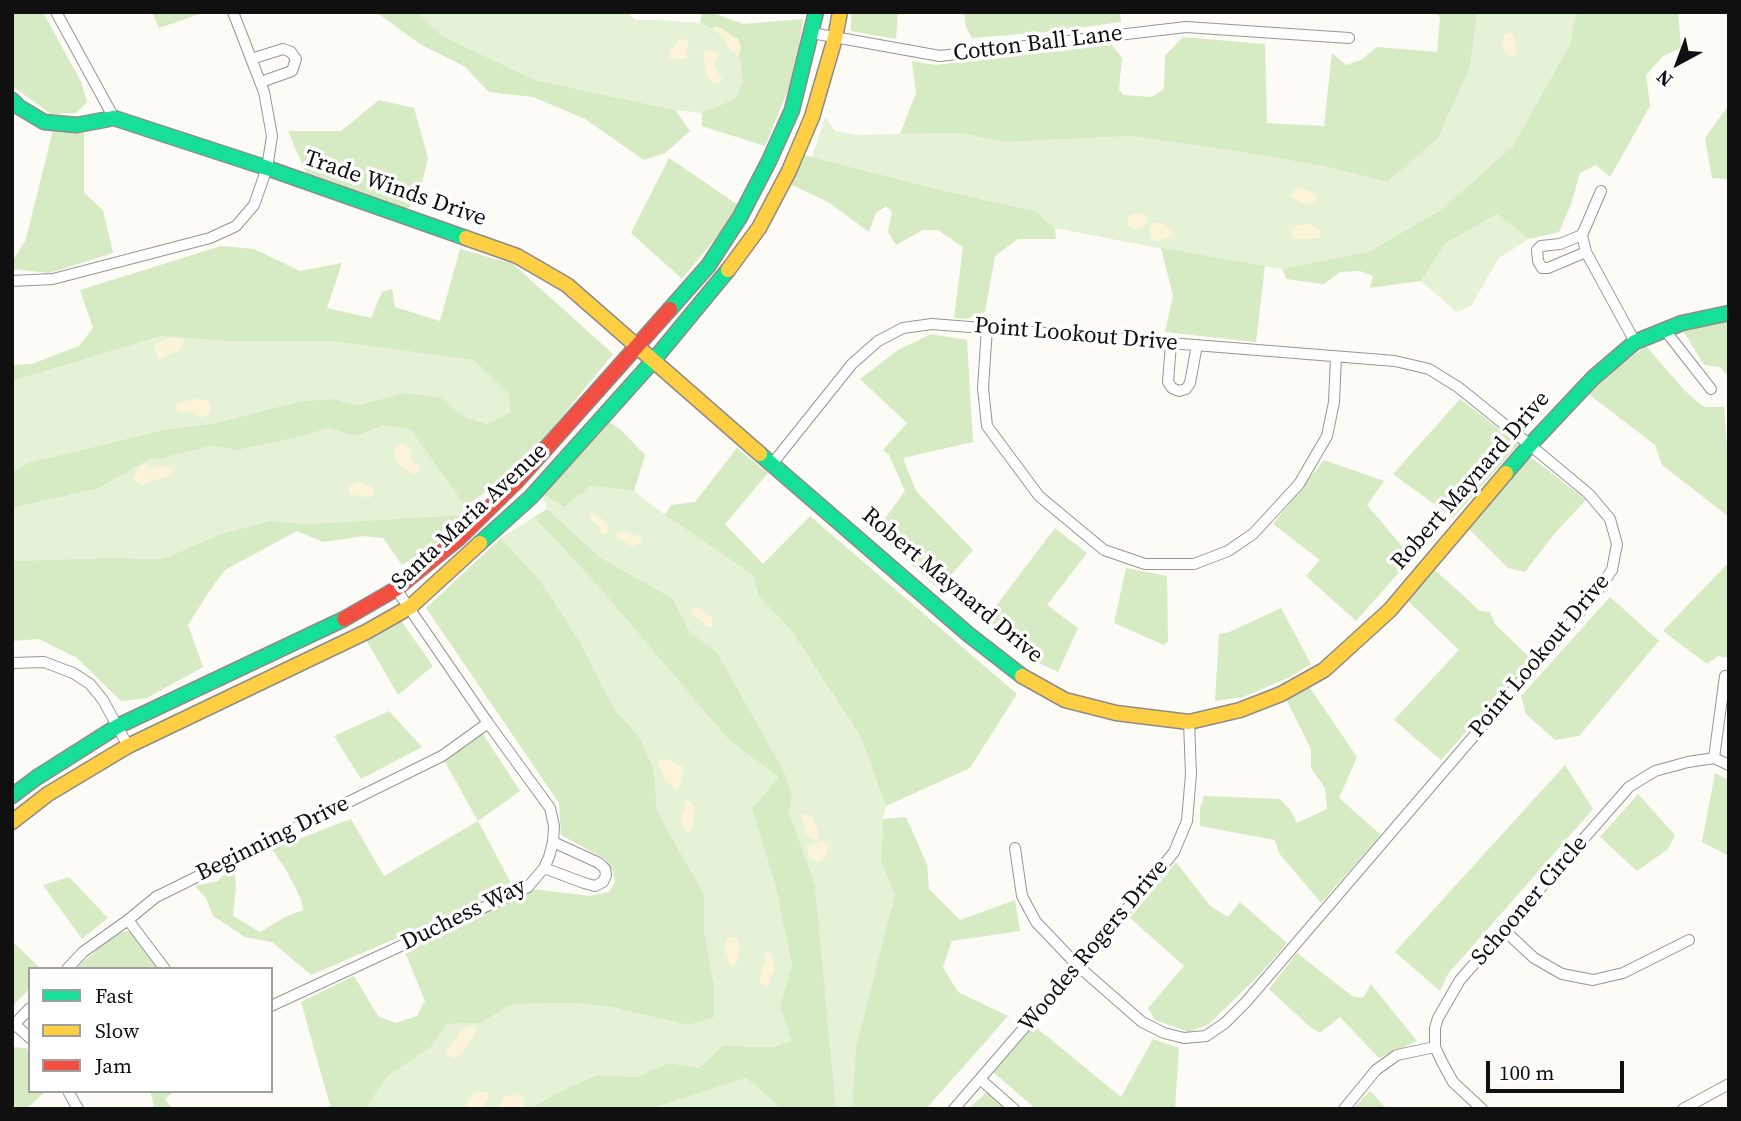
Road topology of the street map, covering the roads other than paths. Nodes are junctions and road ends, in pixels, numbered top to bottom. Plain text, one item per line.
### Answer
1 (56, 12) edge
2 (233, 12) edge
3 (816, 12) edge
4 (840, 12) edge
5 (812, 33) junction
6 (835, 38) junction
7 (1349, 38) dead end
8 (251, 59) junction
9 (261, 82) junction
10 (12, 100) edge
11 (792, 110) junction
12 (812, 117) junction
13 (114, 118) junction
14 (267, 168) junction
15 (1601, 191) dead end
16 (1583, 235) junction
17 (1586, 252) junction
18 (12, 281) edge
19 (1729, 313) edge
20 (987, 328) junction
21 (1664, 329) junction
22 (1635, 342) junction
23 (1171, 343) junction
24 (1197, 345) junction
25 (637, 346) junction
26 (1336, 356) junction
27 (653, 361) junction
28 (1711, 389) dead end
29 (1530, 445) junction
30 (772, 464) junction
31 (396, 589) junction
32 (410, 607) junction
33 (12, 663) edge
34 (1725, 677) dead end
35 (1189, 722) junction
36 (488, 723) junction
37 (118, 726) junction
38 (128, 746) junction
39 (1714, 758) junction
40 (1729, 765) edge
41 (12, 796) edge
42 (12, 822) edge
43 (553, 842) junction
44 (1015, 848) dead end
45 (544, 868) junction
46 (128, 920) junction
47 (1504, 930) junction
48 (1689, 940) dead end
49 (1078, 966) junction
50 (69, 967) edge
51 (163, 967) edge
52 (273, 1005) edge
53 (28, 1010) edge
54 (13, 1024) edge
55 (28, 1036) edge
56 (1435, 1047) junction
57 (980, 1079) junction
58 (1729, 1084) edge
59 (69, 1093) edge
60 (78, 1109) edge
61 (954, 1109) edge
62 (1014, 1109) edge
63 (1344, 1109) edge
64 (1482, 1109) edge
65 (1683, 1109) edge

1 - 13 street
2 - 8 street
3 - 5 street, Santa Maria Avenue
4 - 6 street, Santa Maria Avenue
5 - 6 street, Cotton Ball Lane
5 - 11 street, Santa Maria Avenue
6 - 7 street, Cotton Ball Lane
6 - 12 street, Santa Maria Avenue
8 - 9 street
8 - 9 street
9 - 14 street
10 - 13 street, Trade Winds Drive
11 - 12 street
11 - 25 street, Santa Maria Avenue
12 - 27 street, Santa Maria Avenue
13 - 14 street, Trade Winds Drive
14 - 18 street
14 - 25 street, Trade Winds Drive
15 - 16 street
16 - 17 street
16 - 17 street
17 - 22 street
19 - 21 street, Robert Maynard Drive
20 - 23 street, Point Lookout Drive
20 - 26 street
20 - 30 street, Point Lookout Drive
21 - 22 street, Robert Maynard Drive
21 - 28 street
22 - 29 street, Robert Maynard Drive
23 - 24 street, Point Lookout Drive
23 - 24 street
24 - 26 street, Point Lookout Drive
25 - 27 street, Robert Maynard Drive
25 - 31 street, Santa Maria Avenue
26 - 29 street, Point Lookout Drive
27 - 30 street, Robert Maynard Drive
27 - 32 street, Santa Maria Avenue
29 - 35 street, Robert Maynard Drive
29 - 49 street, Point Lookout Drive
30 - 35 street, Robert Maynard Drive
31 - 32 street, Duchess Way
31 - 37 street, Santa Maria Avenue
32 - 36 street, Duchess Way
32 - 38 street, Santa Maria Avenue
33 - 37 street
34 - 39 street
35 - 49 street, Woodes Rogers Drive
36 - 43 street, Duchess Way
36 - 46 street, Beginning Drive
37 - 38 street
37 - 41 street, Santa Maria Avenue
38 - 42 street, Santa Maria Avenue
39 - 40 street
39 - 47 street, Schooner Circle
43 - 45 street, Duchess Way
43 - 45 street
44 - 49 street, Point Lookout Drive
45 - 52 street, Duchess Way
46 - 50 street, Beginning Drive
46 - 51 street
47 - 48 street
47 - 56 street, Schooner Circle
49 - 57 street, Woodes Rogers Drive
53 - 54 street
54 - 55 street
56 - 63 street
56 - 64 street
57 - 61 street, Woodes Rogers Drive
57 - 62 street
58 - 65 street
59 - 60 street

